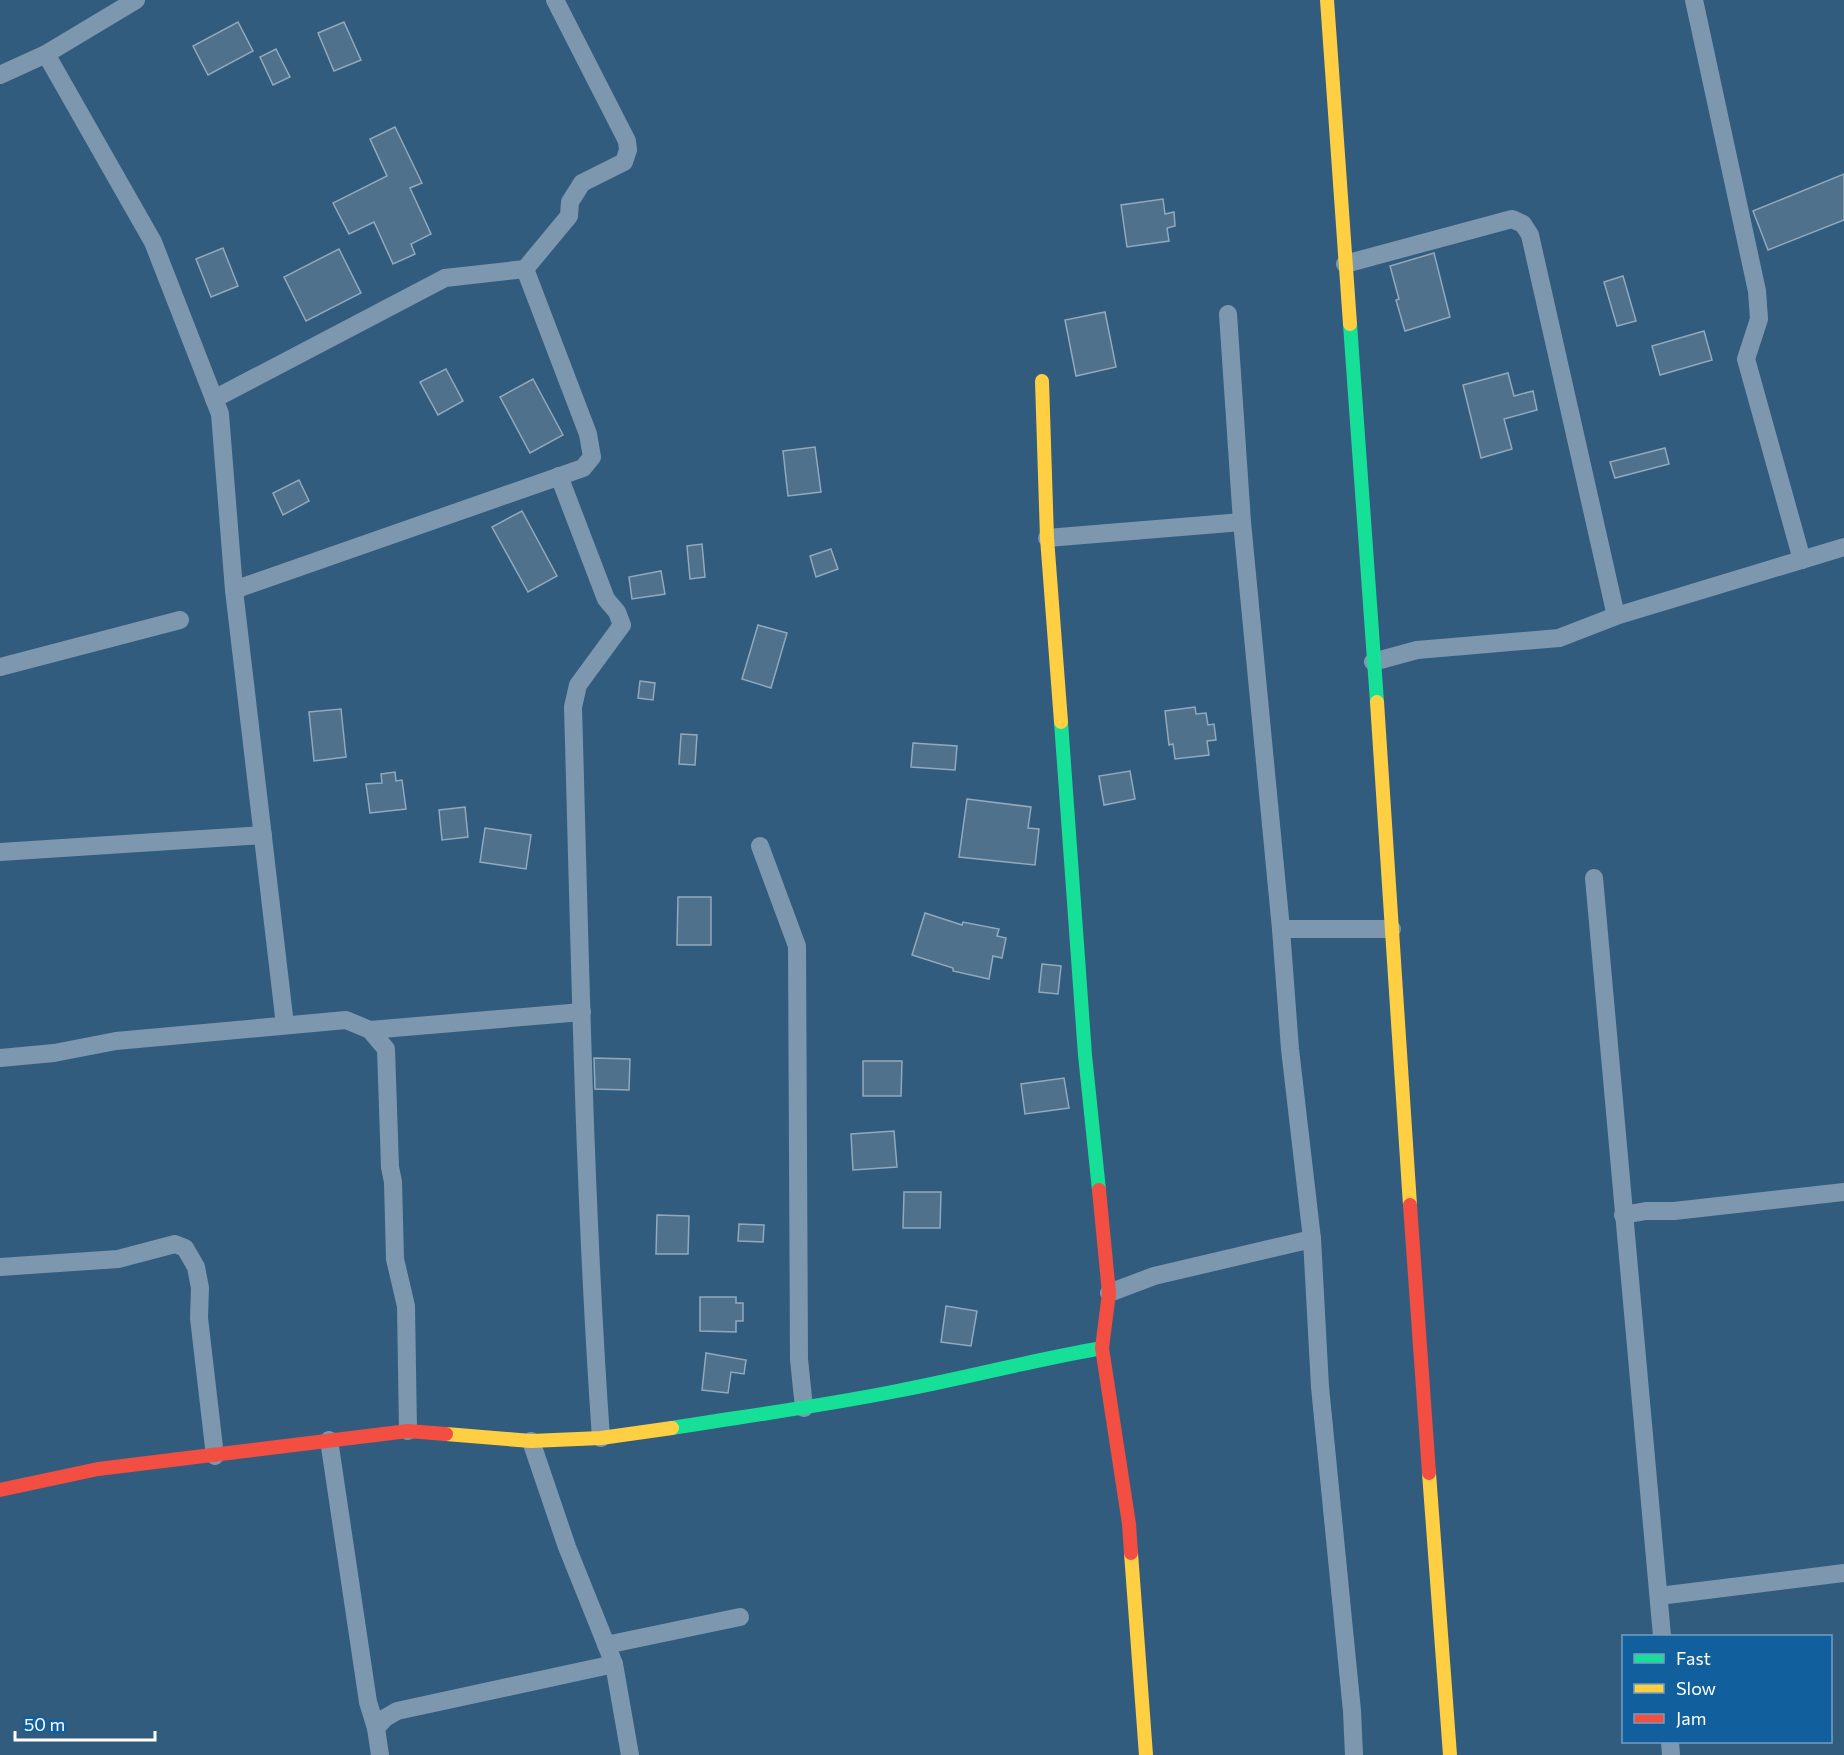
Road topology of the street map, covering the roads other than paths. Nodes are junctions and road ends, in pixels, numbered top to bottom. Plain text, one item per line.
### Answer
1 (136, 0) edge
2 (555, 0) edge
3 (1327, 0) edge
4 (1694, 0) edge
5 (46, 54) junction
6 (0, 75) edge
7 (1345, 264) junction
8 (525, 268) junction
9 (1228, 314) dead end
10 (1042, 381) dead end
11 (214, 399) junction
12 (559, 476) junction
13 (1242, 522) junction
14 (1047, 538) junction
15 (1844, 547) edge
16 (1802, 560) junction
17 (234, 590) junction
18 (1616, 616) junction
19 (180, 620) dead end
20 (1373, 662) junction
21 (0, 667) edge
22 (263, 835) junction
23 (760, 846) dead end
24 (0, 852) edge
25 (1594, 878) dead end
26 (1281, 929) junction
27 (1392, 929) junction
28 (582, 1011) junction
29 (285, 1025) junction
30 (370, 1030) junction
31 (0, 1058) edge
32 (1844, 1192) edge
33 (1623, 1215) junction
34 (1312, 1239) junction
35 (0, 1267) edge
36 (1109, 1293) junction
37 (1102, 1348) junction
38 (804, 1408) junction
39 (408, 1431) junction
40 (601, 1438) junction
41 (329, 1440) junction
42 (531, 1441) junction
43 (215, 1456) junction
44 (0, 1490) edge
45 (1844, 1573) edge
46 (1659, 1596) junction
47 (740, 1617) dead end
48 (1662, 1635) edge
49 (606, 1645) junction
50 (614, 1664) junction
51 (376, 1728) junction
52 (380, 1755) edge
53 (630, 1755) edge
54 (1146, 1755) edge
55 (1354, 1755) edge
56 (1450, 1755) edge

1 - 5 street
2 - 8 street
3 - 7 street
4 - 16 street
5 - 6 street
5 - 11 street
7 - 18 street
7 - 20 street
8 - 11 street
8 - 12 street
9 - 13 street
10 - 14 street
11 - 17 street
12 - 17 street
12 - 28 street
13 - 14 street
13 - 26 street
14 - 36 street
15 - 16 street
16 - 18 street
17 - 22 street
18 - 20 street
19 - 21 street
20 - 27 street
22 - 24 street
22 - 29 street
23 - 38 street
25 - 33 street
26 - 27 street
26 - 34 street
27 - 56 street
28 - 30 street
28 - 40 street
29 - 30 street
29 - 31 street
30 - 39 street
32 - 33 street
33 - 46 street
34 - 36 street
34 - 55 street
35 - 43 street
36 - 37 street
37 - 38 street
37 - 54 street
38 - 40 street
39 - 41 street
39 - 42 street
40 - 42 street
41 - 43 street
41 - 51 street
42 - 49 street
43 - 44 street
45 - 46 street
46 - 48 street
47 - 49 street
49 - 50 street
50 - 51 street
50 - 53 street
51 - 52 street

